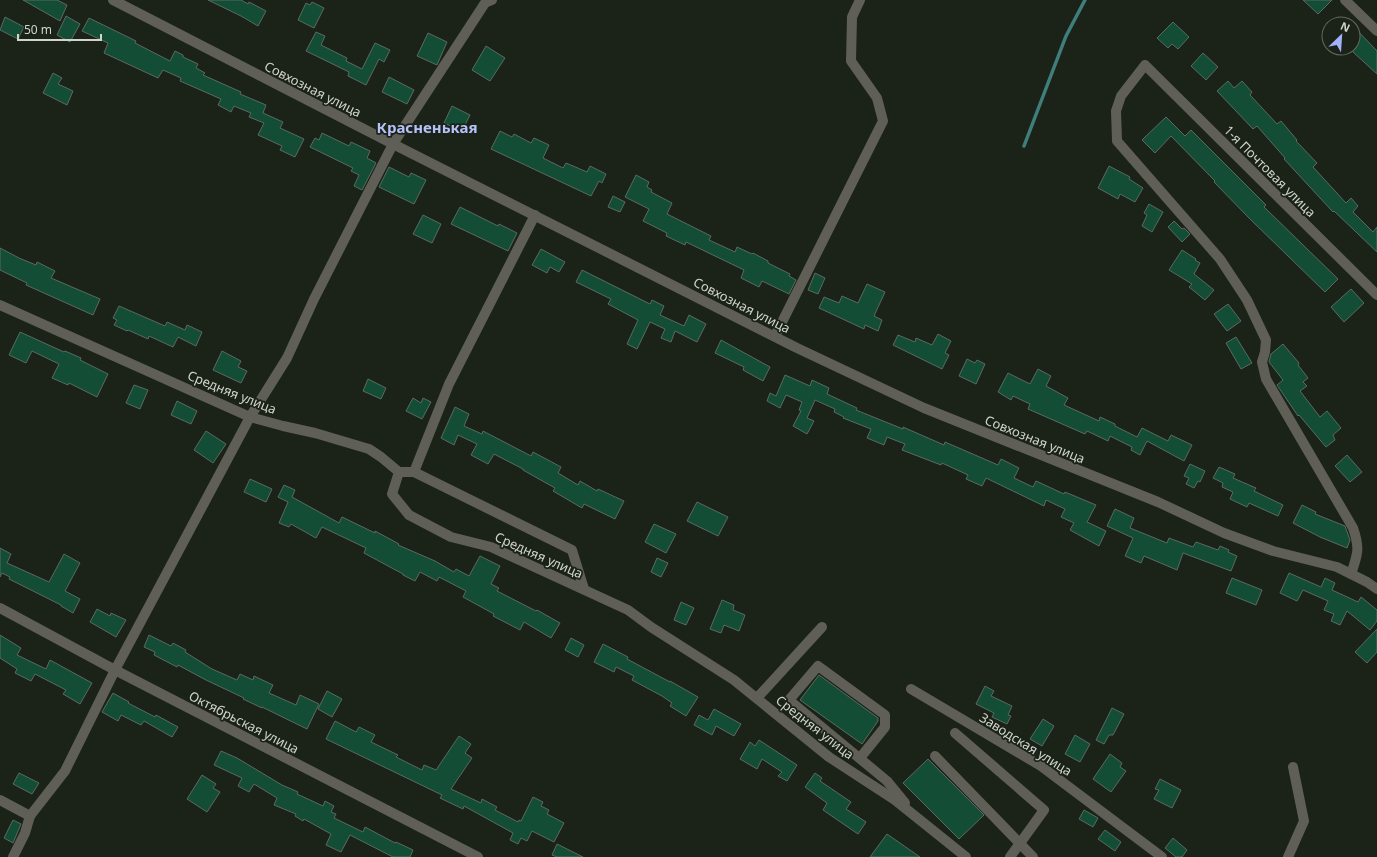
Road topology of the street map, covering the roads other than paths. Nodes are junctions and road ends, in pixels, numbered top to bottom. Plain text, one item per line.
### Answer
1 (113, 0) edge
2 (492, 0) edge
3 (860, 0) edge
4 (1345, 0) edge
5 (1377, 31) edge
6 (393, 144) junction
7 (535, 215) junction
8 (1377, 295) edge
9 (0, 305) edge
10 (775, 336) junction
11 (250, 416) junction
12 (398, 472) junction
13 (414, 472) junction
14 (1351, 574) junction
15 (584, 589) junction
16 (1377, 589) edge
17 (0, 608) edge
18 (822, 627) dead end
19 (115, 670) junction
20 (911, 689) dead end
21 (757, 698) junction
22 (955, 733) dead end
23 (935, 756) dead end
24 (860, 758) junction
25 (1293, 766) dead end
26 (0, 800) edge
27 (30, 816) junction
28 (915, 816) junction
29 (1020, 843) junction
30 (13, 857) edge
31 (478, 857) edge
32 (966, 857) edge
33 (1010, 857) edge
34 (1033, 857) edge
35 (1162, 857) edge
36 (1288, 857) edge

1 - 6 street, Совхозная улица
2 - 6 street
3 - 10 street
4 - 5 street
6 - 7 street, Совхозная улица
6 - 11 street
7 - 10 street, Совхозная улица
7 - 13 street
8 - 14 street, 1-я Почтовая улица
9 - 11 street, Средняя улица
10 - 14 street, Совхозная улица
11 - 12 street, Средняя улица
11 - 19 street
12 - 13 street
12 - 15 street, Средняя улица
13 - 15 street
14 - 16 street, Совхозная улица
15 - 21 street, Средняя улица
17 - 19 street, Октябрьская улица
18 - 21 street
19 - 27 street
19 - 31 street, Октябрьская улица
20 - 35 street, Заводская улица
21 - 28 street, Средняя улица
22 - 29 street
23 - 29 street
24 - 24 street
24 - 28 street
25 - 36 street
26 - 27 street
27 - 30 street
28 - 32 street, Средняя улица
29 - 33 street
29 - 34 street

